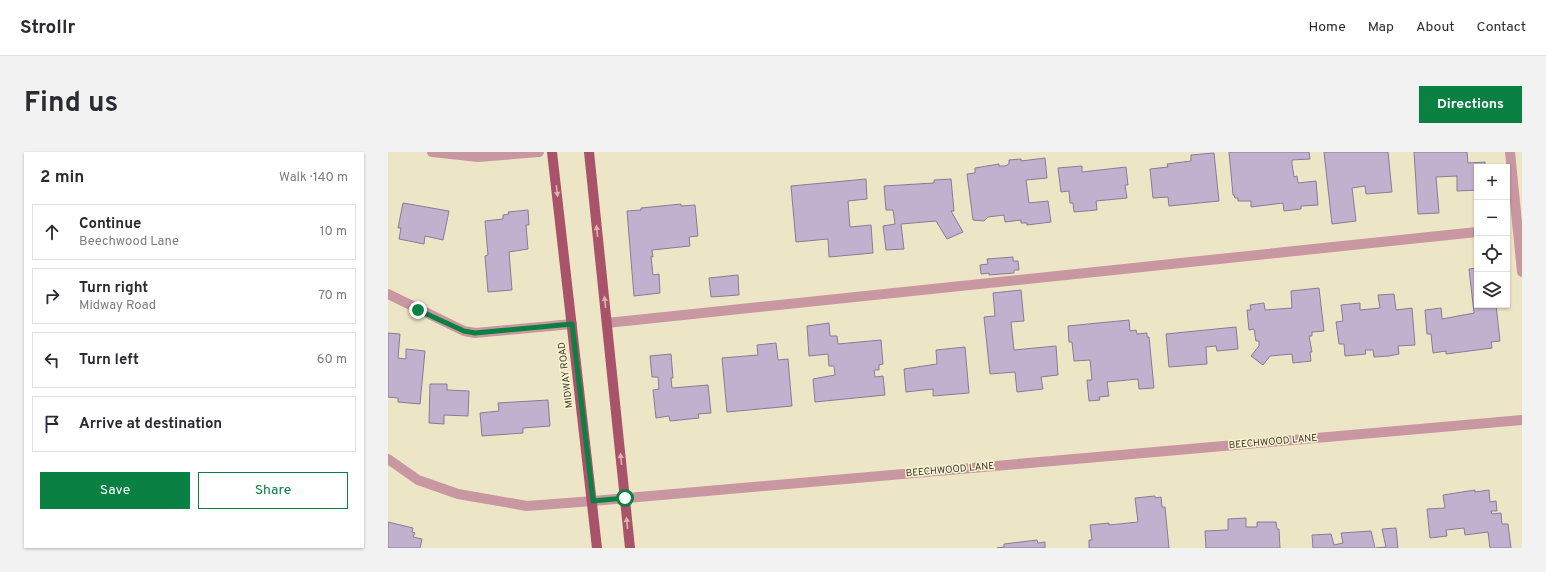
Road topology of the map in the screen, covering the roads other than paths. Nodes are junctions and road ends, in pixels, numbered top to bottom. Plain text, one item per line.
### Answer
1 (432, 152) edge
2 (539, 152) edge
3 (552, 152) edge
4 (589, 152) edge
5 (1510, 152) edge
6 (1518, 228) junction
7 (1510, 229) edge
8 (1474, 232) edge
9 (1522, 272) edge
10 (388, 294) edge
11 (607, 322) junction
12 (572, 324) junction
13 (1522, 420) edge
14 (388, 459) edge
15 (625, 498) junction
16 (593, 501) junction
17 (597, 548) edge
18 (630, 548) edge

1 - 2 street
3 -> 12 main road, MIDWAY ROAD
11 -> 4 main road
5 - 6 street
6 - 7 street
6 - 9 street
8 - 11 street
10 - 12 street
15 -> 11 main road
12 - 16 main road, MIDWAY ROAD
13 - 15 street, BEECHWOOD LANE
14 - 16 street, BEECHWOOD LANE
15 - 16 street, BEECHWOOD LANE
18 -> 15 main road
16 - 17 main road, MIDWAY ROAD

